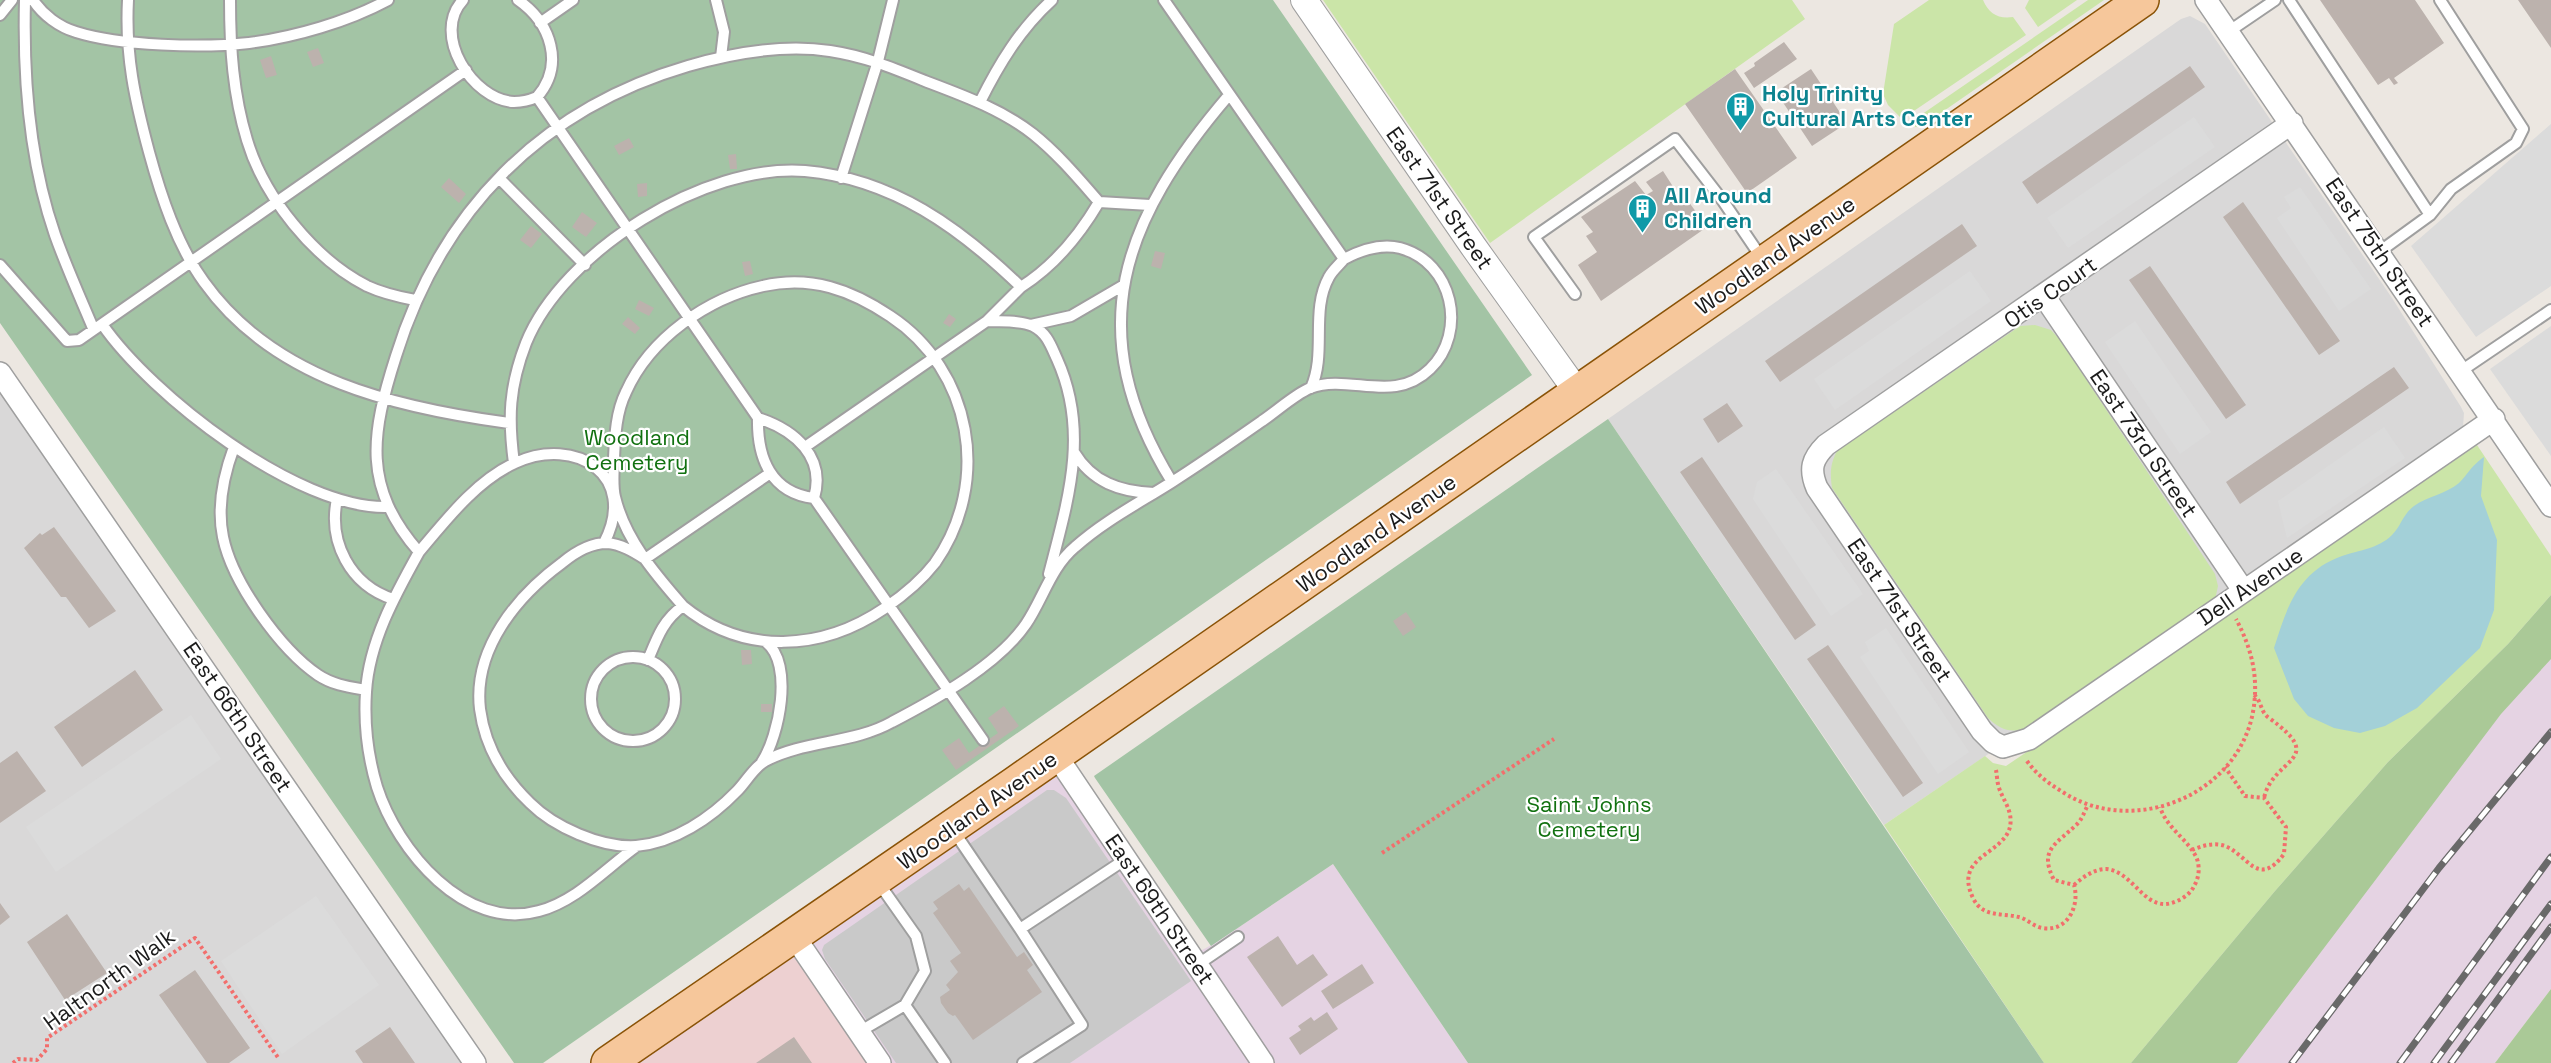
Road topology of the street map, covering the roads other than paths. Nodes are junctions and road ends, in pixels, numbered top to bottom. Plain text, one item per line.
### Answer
1 (12, 0) edge
2 (25, 0) edge
3 (33, 0) edge
4 (128, 0) edge
5 (230, 0) edge
6 (388, 0) edge
7 (463, 0) edge
8 (518, 0) edge
9 (573, 0) edge
10 (716, 0) edge
11 (892, 0) edge
12 (1052, 0) edge
13 (1164, 0) edge
14 (1304, 0) edge
15 (2142, 0) edge
16 (2206, 0) edge
17 (2275, 0) edge
18 (2289, 0) edge
19 (2440, 0) edge
20 (0, 15) edge
21 (540, 22) junction
22 (2228, 32) junction
23 (126, 40) junction
24 (230, 43) junction
25 (721, 57) junction
26 (878, 61) junction
27 (466, 70) junction
28 (1229, 94) junction
29 (537, 97) junction
30 (980, 102) junction
31 (2292, 123) junction
32 (558, 127) junction
33 (841, 178) junction
34 (500, 179) junction
35 (278, 201) junction
36 (1098, 202) junction
37 (1150, 205) junction
38 (2430, 215) junction
39 (629, 229) junction
40 (2379, 252) junction
41 (1344, 259) junction
42 (191, 261) junction
43 (1764, 263) junction
44 (585, 264) junction
45 (0, 265) edge
46 (1124, 285) junction
47 (1021, 287) junction
48 (1575, 294) dead end
49 (2044, 296) junction
50 (415, 300) junction
51 (2551, 310) edge
52 (691, 318) junction
53 (987, 321) junction
54 (1031, 325) junction
55 (98, 326) junction
56 (934, 357) junction
57 (2461, 370) junction
58 (0, 373) edge
59 (1311, 388) junction
60 (1578, 393) junction
61 (384, 398) junction
62 (758, 418) junction
63 (2494, 419) junction
64 (509, 423) junction
65 (234, 447) junction
66 (805, 447) junction
67 (1074, 452) junction
68 (514, 463) junction
69 (1812, 464) joint
70 (770, 474) junction
71 (1172, 482) junction
72 (1154, 493) junction
73 (614, 494) junction
74 (814, 498) junction
75 (338, 499) junction
76 (2551, 506) edge
77 (387, 507) junction
78 (604, 543) junction
79 (419, 552) junction
80 (645, 559) junction
81 (1046, 586) junction
82 (2243, 590) junction
83 (393, 599) junction
84 (890, 605) junction
85 (683, 606) junction
86 (766, 642) junction
87 (795, 642) junction
88 (780, 659) junction
89 (648, 660) junction
90 (366, 690) junction
91 (949, 690) junction
92 (983, 740) dead end
93 (2004, 747) joint
94 (1056, 755) junction
95 (762, 762) junction
96 (951, 828) junction
97 (637, 846) junction
98 (1126, 859) junction
99 (877, 879) junction
100 (1020, 929) junction
101 (794, 936) junction
102 (1238, 937) dead end
103 (1197, 965) junction
104 (905, 1005) junction
105 (859, 1032) junction
106 (624, 1058) edge
107 (475, 1063) edge
108 (880, 1063) edge
109 (945, 1063) edge
110 (1023, 1063) edge
111 (1263, 1063) edge

1 - 20 lane
2 - 55 lane
3 - 23 lane
4 - 23 lane
5 - 24 lane
6 - 24 lane
7 - 27 lane
8 - 21 lane
9 - 21 lane
10 - 25 lane
11 - 26 lane
12 - 30 lane
13 - 28 lane
14 - 60 street, East 71st Street
15 - 43 main road, Woodland Avenue
16 - 22 street, East 75th Street
17 - 22 lane
18 - 38 lane
19 - 38 lane
21 - 29 lane
22 - 31 street, East 75th Street
23 - 24 lane
23 - 42 lane
24 - 35 lane
25 - 26 lane
25 - 32 lane
26 - 30 lane
26 - 33 lane
27 - 29 lane
27 - 35 lane
28 - 37 lane
28 - 41 lane
29 - 32 lane
30 - 36 lane
31 - 40 street, East 75th Street
31 - 49 street, Otis Court
32 - 34 lane
32 - 39 lane
33 - 39 lane
33 - 47 lane
34 - 44 lane
34 - 50 lane
35 - 42 lane
35 - 50 lane
36 - 37 lane
36 - 47 lane
37 - 46 lane
38 - 40 lane
39 - 44 lane
39 - 52 lane
40 - 57 street, East 75th Street
41 - 59 lane
41 - 59 lane
42 - 55 lane
42 - 61 lane
43 - 48 lane
43 - 60 main road, Woodland Avenue
44 - 64 lane
45 - 55 lane
46 - 54 lane
46 - 71 lane
47 - 53 lane
49 - 69 street, Otis Court
49 - 82 street, East 73rd Street
50 - 61 lane
51 - 57 lane
52 - 56 lane
52 - 62 lane
52 - 73 lane
53 - 54 lane
53 - 56 lane
54 - 67 lane
55 - 65 lane
56 - 66 lane
56 - 84 lane
57 - 63 street, East 75th Street
58 - 107 street, East 66th Street
59 - 71 lane
60 - 94 main road, Woodland Avenue
61 - 64 lane
61 - 77 lane
62 - 66 lane
62 - 70 lane
63 - 76 street, East 75th Street
63 - 82 street, Dell Avenue
64 - 68 lane
65 - 75 lane
65 - 90 lane
66 - 74 lane
67 - 72 lane
67 - 81 lane
68 - 73 lane
68 - 79 lane
69 - 93 street, East 71st Street
70 - 74 lane
70 - 80 lane
71 - 72 lane
72 - 81 lane
73 - 78 lane
73 - 80 lane
74 - 84 lane
75 - 77 lane
75 - 83 lane
77 - 79 lane
78 - 80 lane
78 - 97 lane
79 - 83 lane
80 - 85 lane
81 - 91 lane
82 - 93 street, Dell Avenue
83 - 90 lane
84 - 87 lane
84 - 91 lane
85 - 86 lane
85 - 89 lane
86 - 87 lane
86 - 88 lane
87 - 88 lane
88 - 95 lane
89 - 89 lane
90 - 97 lane
91 - 92 lane
91 - 95 lane
94 - 96 main road, Woodland Avenue
94 - 98 street, East 69th Street
95 - 97 lane
96 - 99 main road, Woodland Avenue
96 - 100 lane
98 - 100 lane
98 - 103 street, East 69th Street
99 - 101 main road, Woodland Avenue
99 - 104 lane
100 - 110 lane
101 - 105 street
101 - 106 main road, Woodland Avenue
102 - 103 lane
103 - 111 street, East 69th Street
104 - 105 lane
104 - 109 lane
105 - 108 street

